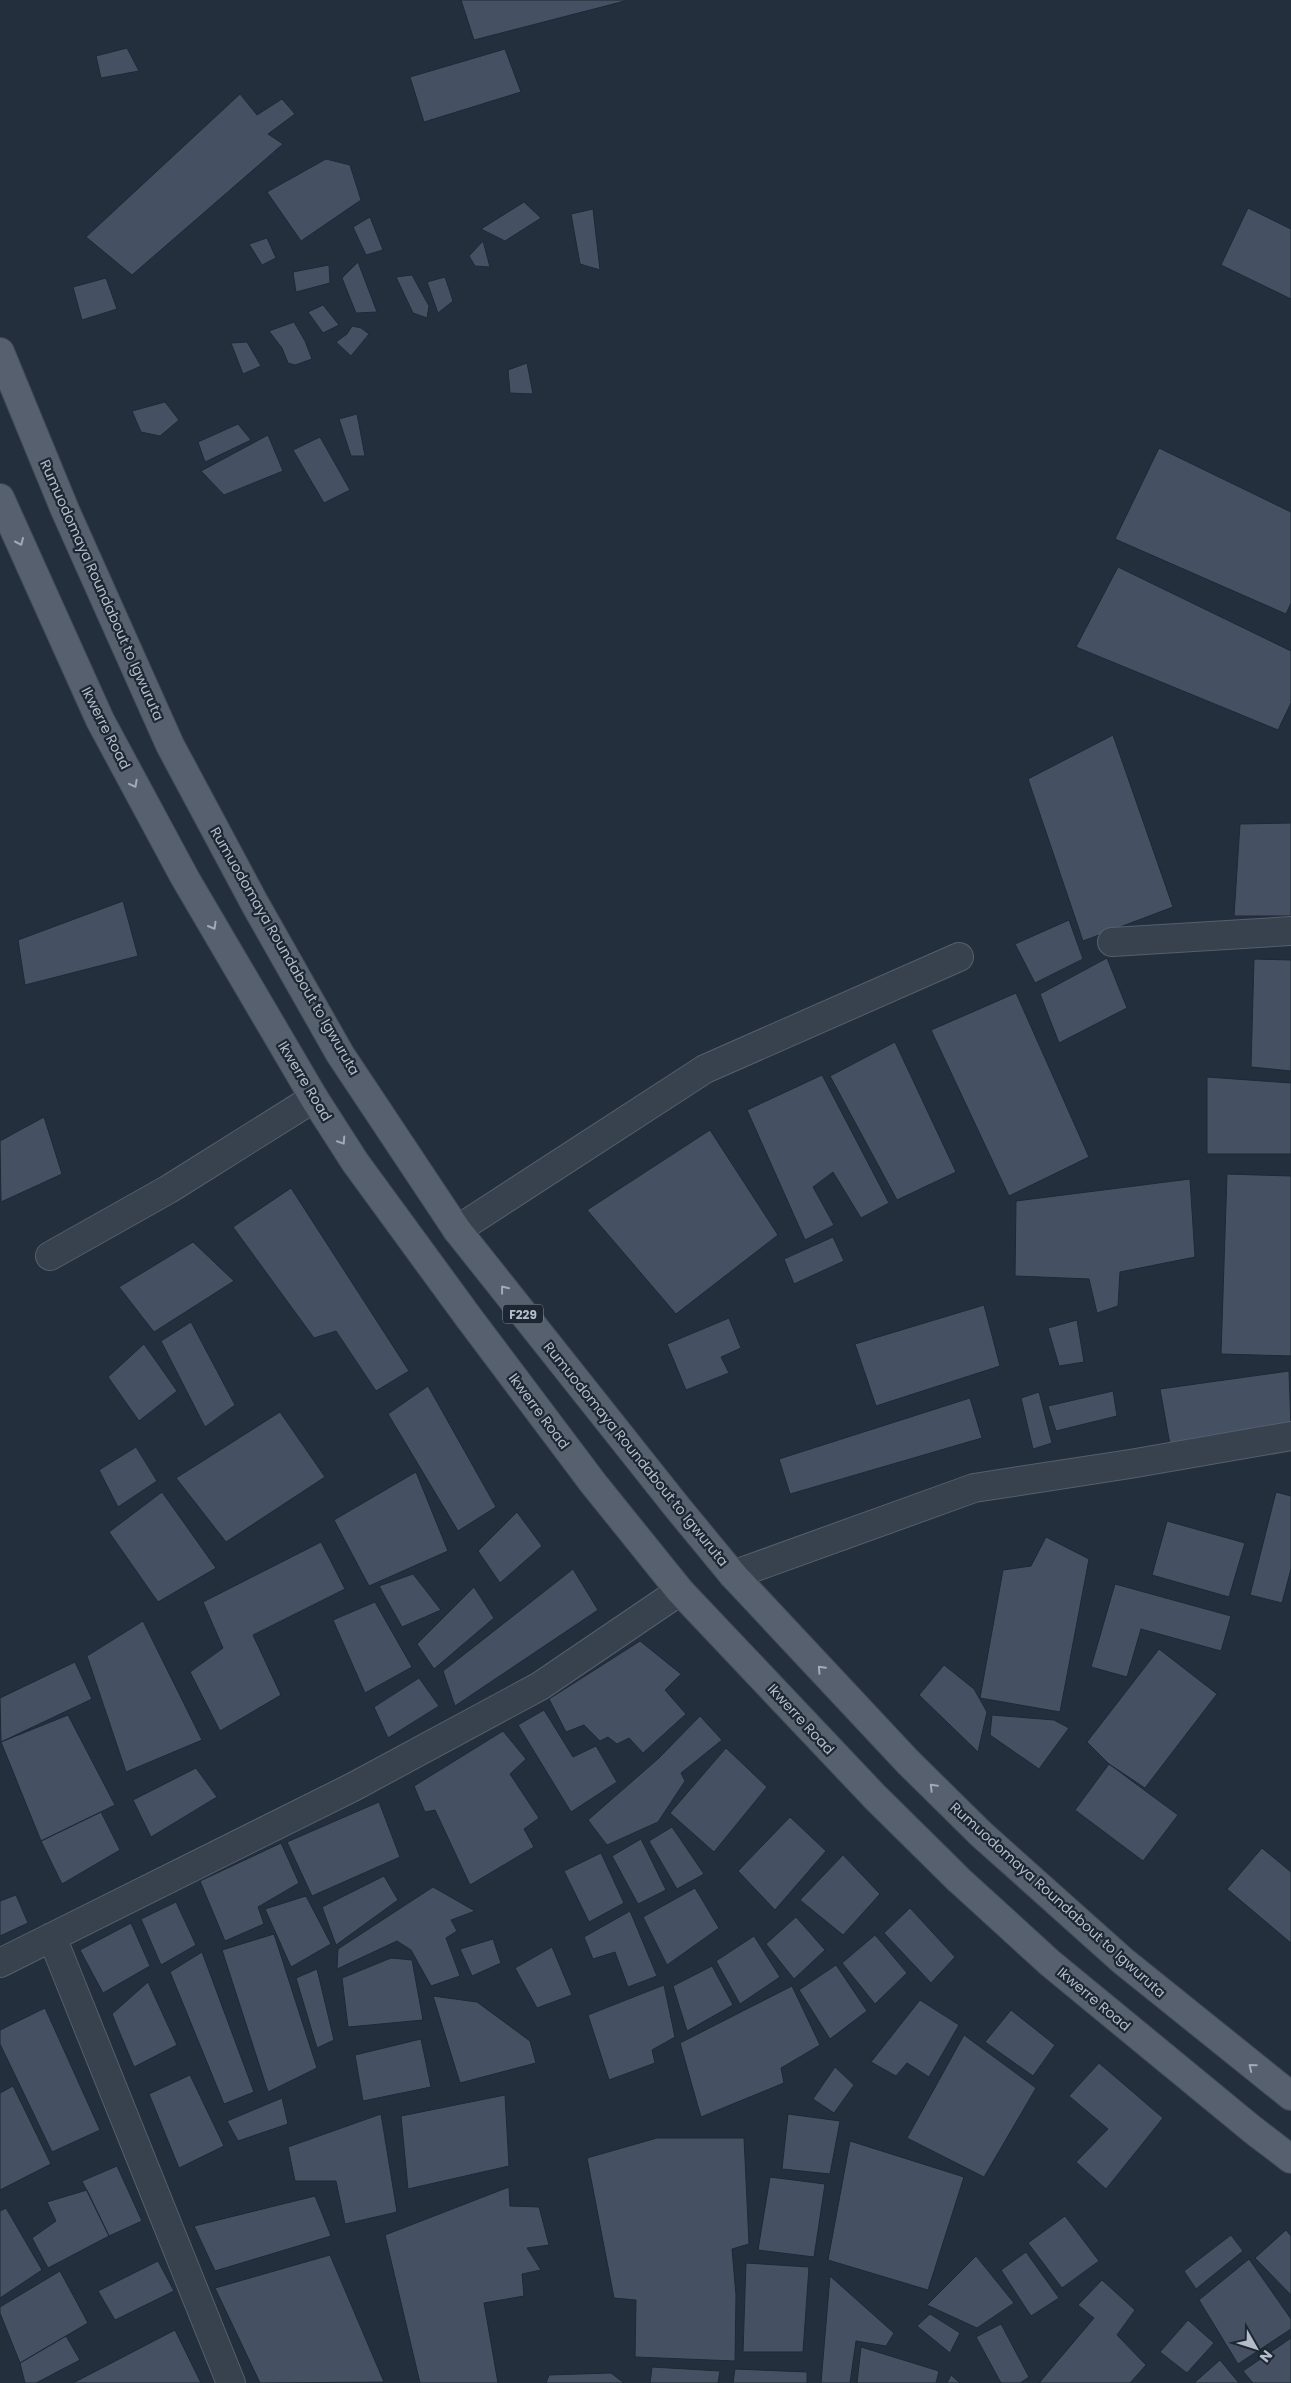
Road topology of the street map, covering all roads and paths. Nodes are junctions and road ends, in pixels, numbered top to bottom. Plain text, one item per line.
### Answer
1 (0, 352) edge
2 (0, 498) edge
3 (1291, 931) edge
4 (1112, 942) dead end
5 (959, 957) dead end
6 (314, 1098) junction
7 (457, 1230) junction
8 (50, 1256) dead end
9 (1291, 1436) edge
10 (733, 1575) junction
11 (680, 1591) junction
12 (52, 1937) junction
13 (0, 1963) edge
14 (1291, 2096) edge
15 (1291, 2159) edge
16 (231, 2383) edge

1 - 7 main road, Rumuodomaya Roundabout to Igwuruta / F229
2 -> 6 main road, Ikwerre Road
3 - 4 street
5 - 7 street
6 - 8 street
6 -> 11 main road, Ikwerre Road
10 -> 7 main road, Rumuodomaya Roundabout to Igwuruta / F229
9 - 10 street
14 -> 10 main road, Rumuodomaya Roundabout to Igwuruta / F229
11 - 12 street
11 - 15 main road, Ikwerre Road
12 - 13 street
12 - 16 street

